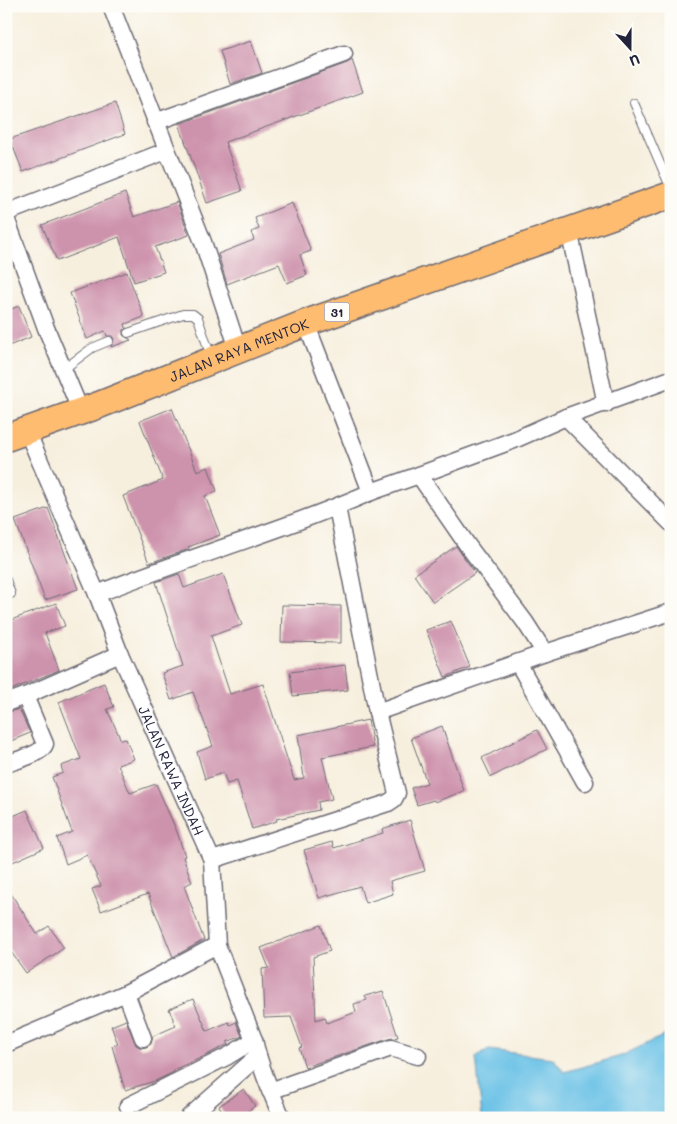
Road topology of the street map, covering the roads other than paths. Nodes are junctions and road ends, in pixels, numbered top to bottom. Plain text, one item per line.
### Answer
1 (111, 6) edge
2 (344, 54) dead end
3 (634, 103) dead end
4 (156, 122) junction
5 (166, 151) junction
6 (671, 189) edge
7 (671, 195) edge
8 (6, 213) edge
9 (6, 218) edge
10 (569, 230) junction
11 (306, 323) junction
12 (128, 333) dead end
13 (109, 341) dead end
14 (238, 349) junction
15 (212, 360) junction
16 (64, 369) junction
17 (671, 379) edge
18 (606, 404) junction
19 (81, 412) junction
20 (566, 417) junction
21 (17, 435) edge
22 (419, 475) junction
23 (371, 492) junction
24 (336, 507) junction
25 (671, 523) edge
26 (6, 580) edge
27 (11, 594) dead end
28 (97, 594) junction
29 (671, 612) edge
30 (545, 653) junction
31 (120, 654) junction
32 (518, 663) junction
33 (25, 696) junction
34 (6, 703) edge
35 (377, 712) junction
36 (6, 764) edge
37 (585, 782) dead end
38 (212, 860) junction
39 (217, 945) junction
40 (126, 993) junction
41 (143, 1038) dead end
42 (254, 1040) junction
43 (6, 1044) edge
44 (258, 1056) junction
45 (418, 1056) dead end
46 (270, 1091) junction
47 (128, 1106) dead end
48 (189, 1117) edge
49 (282, 1118) edge

1 - 4 street
2 - 4 street
3 - 6 lane
4 - 5 street
5 - 8 street
5 - 14 street
7 - 10 highway, JALAN RAYA MENTOK / 31
9 - 16 street
10 - 11 highway, JALAN RAYA MENTOK / 31
10 - 18 street
11 - 14 highway, JALAN RAYA MENTOK / 31
11 - 23 street
12 - 15 lane
13 - 16 lane
14 - 15 highway, JALAN RAYA MENTOK / 31
15 - 19 highway, JALAN RAYA MENTOK / 31
16 - 19 street
17 - 18 street
18 - 20 street
19 - 21 highway, JALAN RAYA MENTOK / 31
20 - 22 street
20 - 25 street
21 - 28 street, JALAN RAWA INDAH
22 - 23 street
22 - 30 street
23 - 24 street
24 - 28 street
24 - 35 street
26 - 27 lane
28 - 31 street, JALAN RAWA INDAH
29 - 30 street
30 - 32 street
31 - 33 street
31 - 38 street, JALAN RAWA INDAH
32 - 35 street
32 - 37 street
33 - 34 street
33 - 36 street
35 - 38 street
38 - 39 street, JALAN RAWA INDAH
39 - 40 street
39 - 42 street, JALAN RAWA INDAH
40 - 41 street
40 - 43 street
42 - 44 street, JALAN RAWA INDAH
42 - 47 street
44 - 46 street, JALAN RAWA INDAH
44 - 48 street
45 - 46 street
46 - 49 street, JALAN RAWA INDAH

